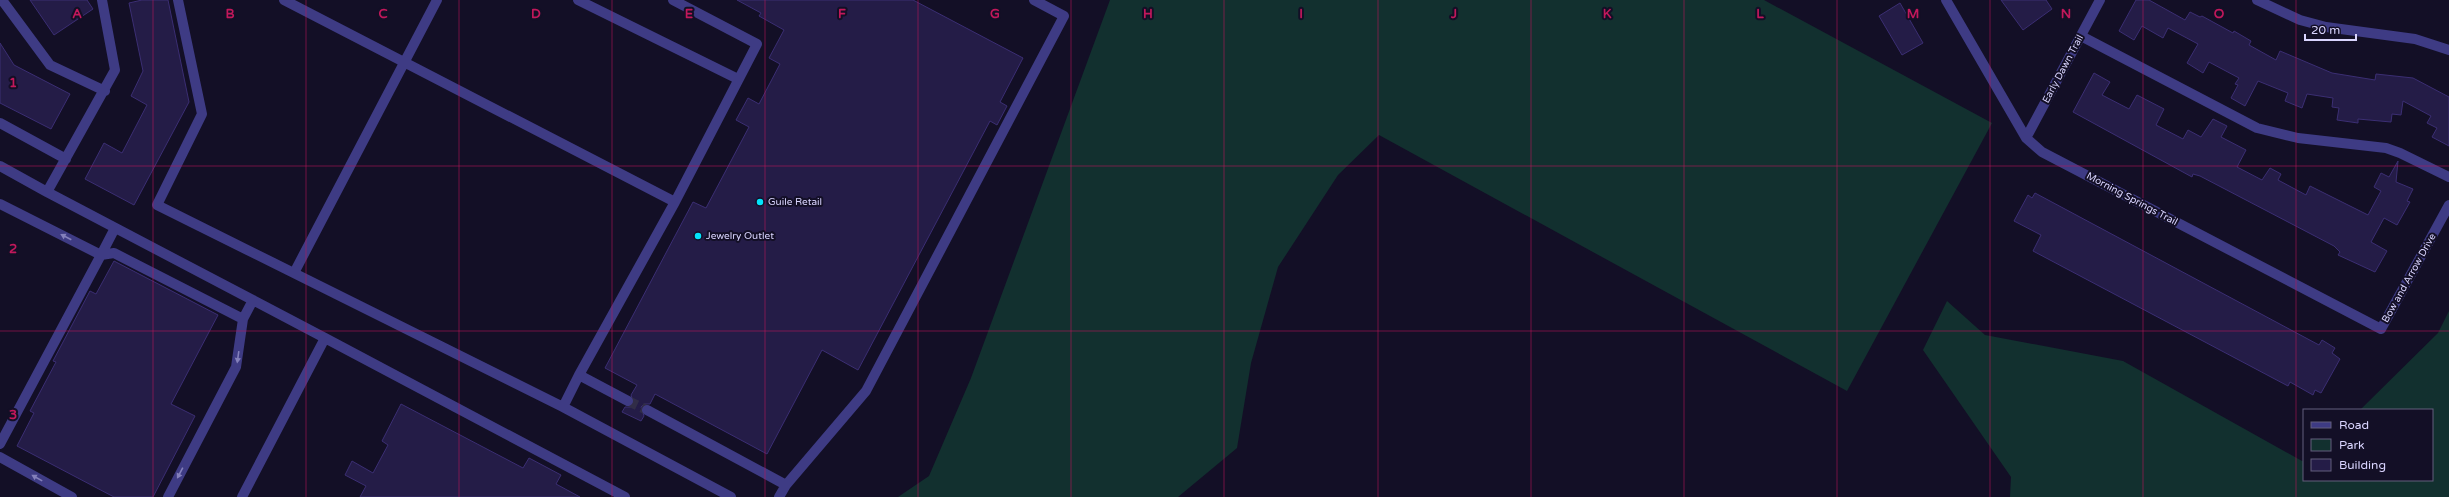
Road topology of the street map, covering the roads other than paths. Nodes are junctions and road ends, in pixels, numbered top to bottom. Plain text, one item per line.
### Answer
1 (2, 0) edge
2 (102, 0) edge
3 (178, 0) edge
4 (284, 0) edge
5 (437, 0) edge
6 (578, 0) edge
7 (673, 0) edge
8 (1034, 0) edge
9 (1946, 0) edge
10 (2100, 0) edge
11 (2257, 0) edge
12 (2081, 36) junction
13 (2449, 50) edge
14 (404, 62) junction
15 (738, 79) junction
16 (105, 91) junction
17 (0, 123) edge
18 (2026, 138) junction
19 (66, 159) junction
20 (0, 166) edge
21 (2449, 177) edge
22 (48, 192) junction
23 (675, 202) junction
24 (0, 204) edge
25 (2449, 205) edge
26 (115, 228) junction
27 (100, 255) junction
28 (294, 273) junction
29 (253, 300) junction
30 (243, 319) junction
31 (2381, 329) joint
32 (325, 338) junction
33 (578, 375) junction
34 (628, 401) tunnel mouth
35 (563, 407) junction
36 (646, 410) tunnel mouth
37 (0, 444) edge
38 (0, 457) edge
39 (786, 485) junction
40 (72, 497) edge
41 (168, 497) edge
42 (242, 497) edge
43 (624, 497) edge
44 (731, 497) edge
45 (779, 497) edge

1 - 16 street
2 - 16 street
3 - 28 street
4 - 14 street
5 - 14 street
6 - 15 street
7 - 15 street
8 - 39 street
9 - 18 street, Morning Springs Trail
10 - 12 street, Early Dawn Trail
11 - 13 street
12 - 18 street, Early Dawn Trail
12 - 21 street
14 - 23 street
14 - 28 street
15 - 23 street
16 - 19 street
17 - 19 street
18 - 31 street, Morning Springs Trail
19 - 22 street
20 - 22 street
22 - 26 street
23 - 33 street
27 -> 24 street
25 - 31 street, Bow and Arrow Drive
26 - 27 street
26 - 29 street
27 - 30 street
27 - 37 street
28 - 35 street
29 - 30 street
29 - 32 street
30 -> 41 street
32 - 42 street
32 - 43 street
33 - 34 street
33 - 35 street
35 - 44 street
36 - 39 street
40 -> 38 street
39 - 45 street

